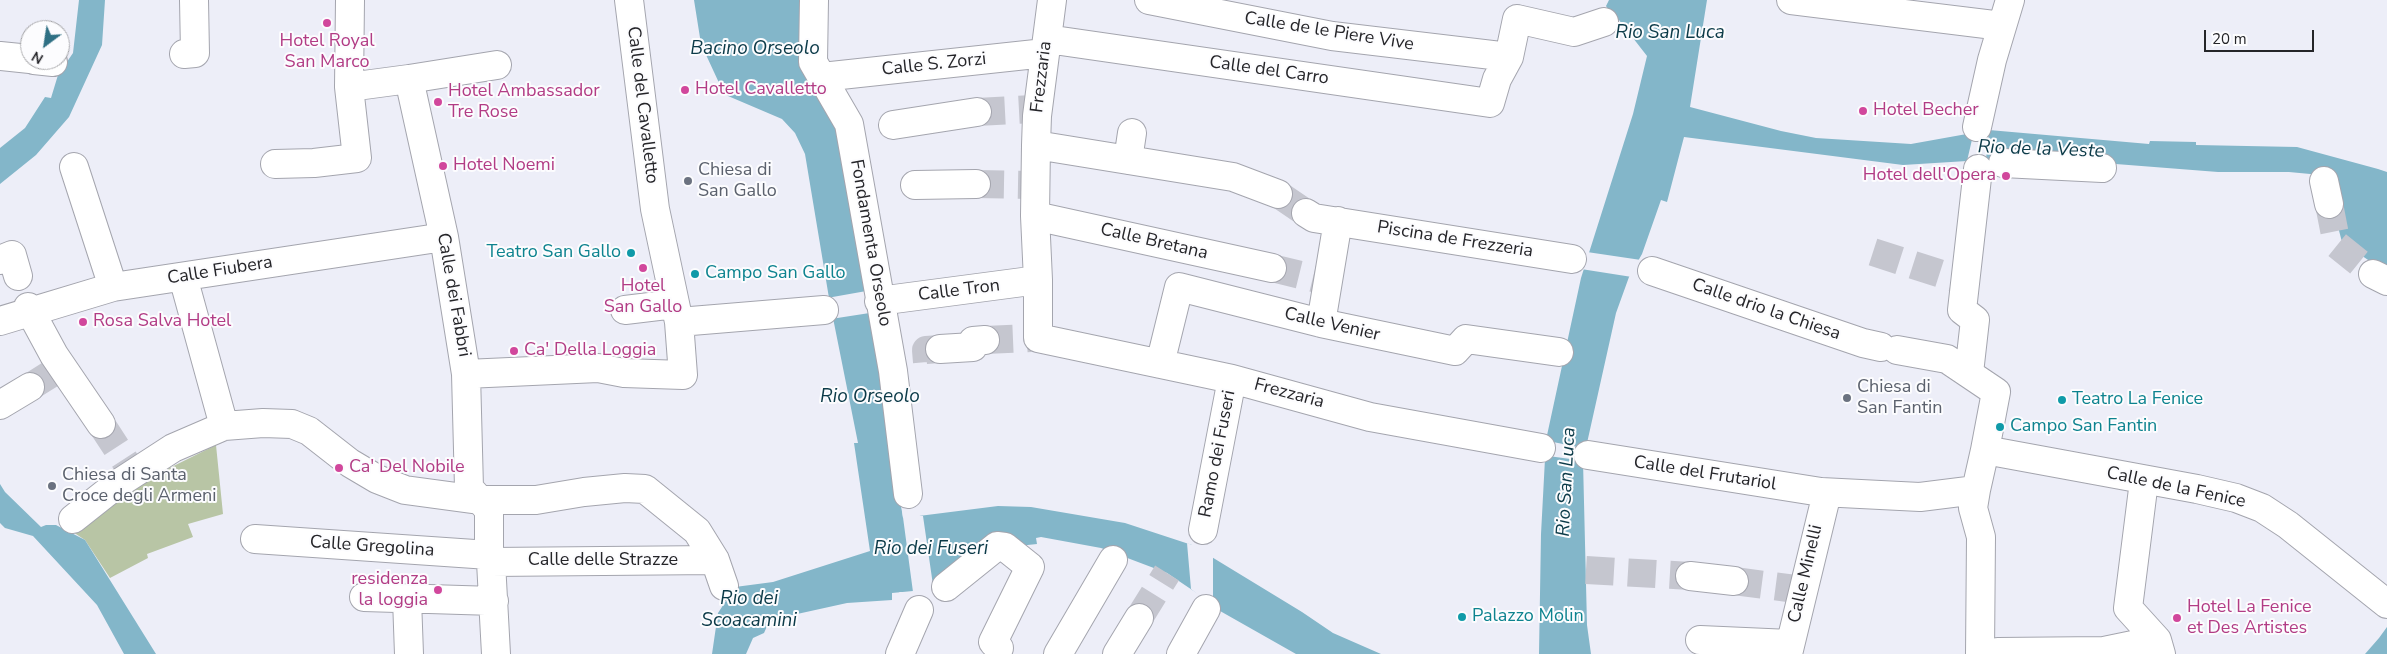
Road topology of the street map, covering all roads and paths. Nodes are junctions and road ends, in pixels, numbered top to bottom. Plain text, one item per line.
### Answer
1 (194, 0) edge
2 (350, 0) edge
3 (629, 0) edge
4 (814, 0) edge
5 (1052, 0) edge
6 (1149, 0) edge
7 (1797, 0) edge
8 (2010, 0) edge
9 (1604, 22) dead end
10 (2002, 26) junction
11 (1046, 46) junction
12 (184, 54) dead end
13 (0, 56) edge
14 (1509, 57) junction
15 (20, 59) edge
16 (497, 65) dead end
17 (822, 77) junction
18 (408, 79) junction
19 (349, 87) junction
20 (977, 112) tunnel mouth
21 (893, 125) dead end
22 (1977, 127) dead end
23 (1132, 133) dead end
24 (1036, 145) junction
25 (1128, 160) junction
26 (276, 164) dead end
27 (74, 166) dead end
28 (2102, 168) dead end
29 (976, 184) tunnel mouth
30 (915, 185) dead end
31 (1278, 194) tunnel mouth
32 (1306, 213) tunnel mouth
33 (1035, 216) junction
34 (1338, 221) junction
35 (444, 237) junction
36 (1572, 259) dead end
37 (1272, 268) tunnel mouth
38 (1652, 272) dead end
39 (183, 277) junction
40 (1038, 280) junction
41 (113, 287) junction
42 (879, 301) junction
43 (29, 309) junction
44 (625, 310) dead end
45 (824, 310) dead end
46 (677, 313) junction
47 (0, 322) edge
48 (1321, 323) junction
49 (984, 340) tunnel mouth
50 (940, 349) tunnel mouth
51 (1559, 352) dead end
52 (1160, 364) junction
53 (1958, 366) junction
54 (466, 374) junction
55 (1232, 379) junction
56 (30, 387) tunnel mouth
57 (0, 405) edge
58 (101, 424) tunnel mouth
59 (224, 426) junction
60 (1541, 448) dead end
61 (1985, 450) junction
62 (1588, 455) dead end
63 (2144, 481) junction
64 (1976, 490) junction
65 (908, 494) dead end
66 (1824, 496) junction
67 (479, 500) junction
68 (73, 519) dead end
69 (1203, 530) dead end
70 (255, 539) dead end
71 (490, 559) junction
72 (715, 560) junction
73 (1113, 560) dead end
74 (1690, 576) tunnel mouth
75 (1734, 581) tunnel mouth
76 (724, 586) dead end
77 (946, 588) dead end
78 (364, 597) dead end
79 (407, 599) junction
80 (494, 601) junction
81 (2387, 604) edge
82 (1206, 609) dead end
83 (919, 610) dead end
84 (1139, 618) tunnel mouth
85 (1700, 640) dead end
86 (2159, 647) edge
87 (999, 648) dead end
88 (1789, 649) edge
89 (1986, 653) edge
90 (408, 654) edge
91 (496, 654) edge
92 (900, 654) edge
93 (1058, 654) edge
94 (1117, 654) edge
95 (1181, 654) edge

1 - 12 street
2 - 19 street
3 - 46 street, Calle del Cavalletto
4 - 17 street, Fondamenta Orseolo
5 - 11 street, Frezzaria
6 - 14 street, Calle de le Piere Vive
7 - 10 street
8 - 10 street
9 - 14 street
10 - 22 street
11 - 14 street, Calle del Carro
11 - 17 street, Calle S. Zorzi
11 - 24 street, Frezzaria
13 - 15 street
16 - 18 street
17 - 42 street, Fondamenta Orseolo
18 - 19 street
18 - 35 street, Calle dei Fabbri
19 - 26 street
20 - 21 street
23 - 25 street
24 - 25 street
24 - 33 street, Frezzaria
25 - 31 street
27 - 41 street
28 - 53 street
29 - 30 street
32 - 34 street, Piscina de Frezzeria
33 - 37 street, Calle Bretana
33 - 40 street, Frezzaria
34 - 36 street, Piscina de Frezzeria
34 - 48 street
35 - 39 street, Calle Fiubera
35 - 54 street, Calle dei Fabbri
38 - 53 street, Calle drio la Chiesa
39 - 41 street, Calle Fiubera
39 - 59 street
40 - 42 street, Calle Tron
40 - 52 street, Frezzaria
41 - 43 street, Calle Fiubera
42 - 65 street, Fondamenta Orseolo
43 - 47 street, Calle Fiubera
43 - 58 street
44 - 46 street
45 - 46 street
46 - 54 street
48 - 51 street, Calle Venier
48 - 52 street, Calle Venier
49 - 50 street
52 - 55 street, Frezzaria
53 - 61 street
54 - 67 street, Calle dei Fabbri
55 - 60 street, Frezzaria
55 - 69 street, Ramo dei Fuseri
56 - 57 street
59 - 67 street
59 - 68 street
61 - 63 street, Calle de la Fenice
61 - 64 street
62 - 66 street, Calle del Frutariol
63 - 81 street, Calle de la Fenice
63 - 86 street
64 - 66 street
64 - 89 street
66 - 88 street, Calle Minelli
67 - 71 street, Calle dei Fabbri
67 - 72 street
70 - 71 street, Calle Gregolina
71 - 72 street, Calle delle Strazze
71 - 80 street, Calle dei Fabbri
72 - 76 street
73 - 93 street
74 - 75 street
77 - 87 street
78 - 79 street
79 - 80 street
79 - 90 street
80 - 91 street, Calle dei Fabbri
82 - 95 street
83 - 92 street
84 - 94 street
85 - 88 street, Calle Minelli
86 - 89 street

